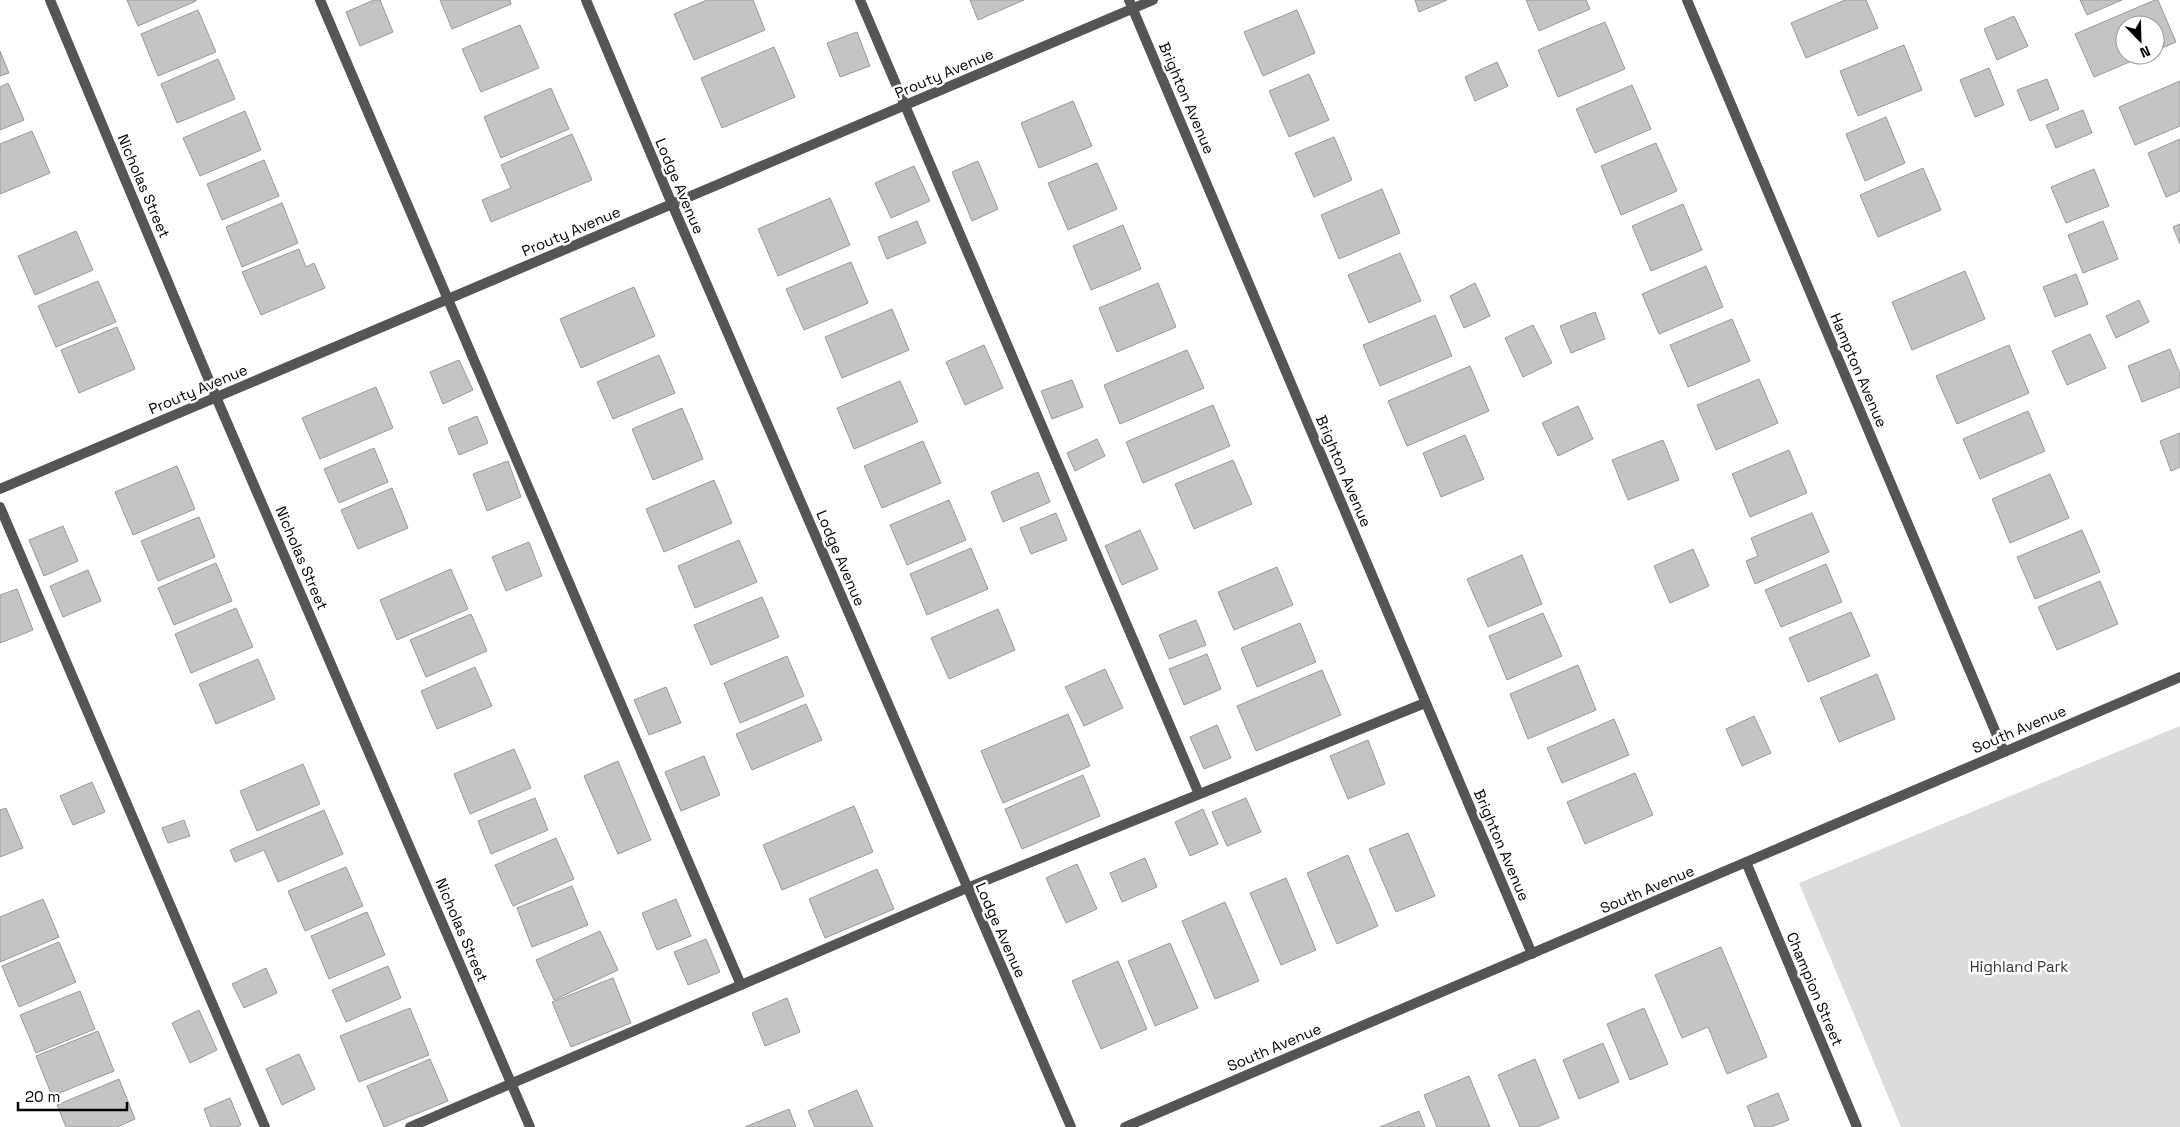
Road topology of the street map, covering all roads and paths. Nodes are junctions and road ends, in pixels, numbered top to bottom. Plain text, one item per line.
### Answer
1 (50, 0) edge
2 (320, 0) edge
3 (586, 0) edge
4 (860, 0) edge
5 (1153, 0) edge
6 (1687, 0) edge
7 (1131, 4) edge
8 (905, 105) junction
9 (672, 204) junction
10 (448, 300) junction
11 (216, 397) junction
12 (0, 489) edge
13 (0, 507) edge
14 (2180, 677) edge
15 (1426, 703) junction
16 (2004, 752) junction
17 (1199, 794) junction
18 (1746, 862) junction
19 (967, 888) junction
20 (1532, 954) junction
21 (741, 986) junction
22 (512, 1084) junction
23 (265, 1127) edge
24 (410, 1127) edge
25 (530, 1127) edge
26 (1071, 1127) edge
27 (1125, 1127) edge
28 (1857, 1127) edge

1 - 11 street, Nicholas Street
2 - 10 street
3 - 9 street, Lodge Avenue
4 - 8 street
5 - 7 street, Prouty Avenue
6 - 16 street, Hampton Avenue
7 - 8 street, Prouty Avenue
7 - 15 street, Brighton Avenue
8 - 9 street, Prouty Avenue
8 - 17 street
9 - 10 street, Prouty Avenue
9 - 19 street, Lodge Avenue
10 - 11 street, Prouty Avenue
10 - 21 street
11 - 12 street, Prouty Avenue
11 - 22 street, Nicholas Street
13 - 23 street
14 - 16 street, South Avenue
15 - 17 street
15 - 20 street, Brighton Avenue
16 - 18 street, South Avenue
17 - 19 street
18 - 20 street, South Avenue
18 - 28 street, Champion Street
19 - 21 street
19 - 26 street, Lodge Avenue
20 - 27 street, South Avenue
21 - 22 street
22 - 24 street
22 - 25 street, Nicholas Street

